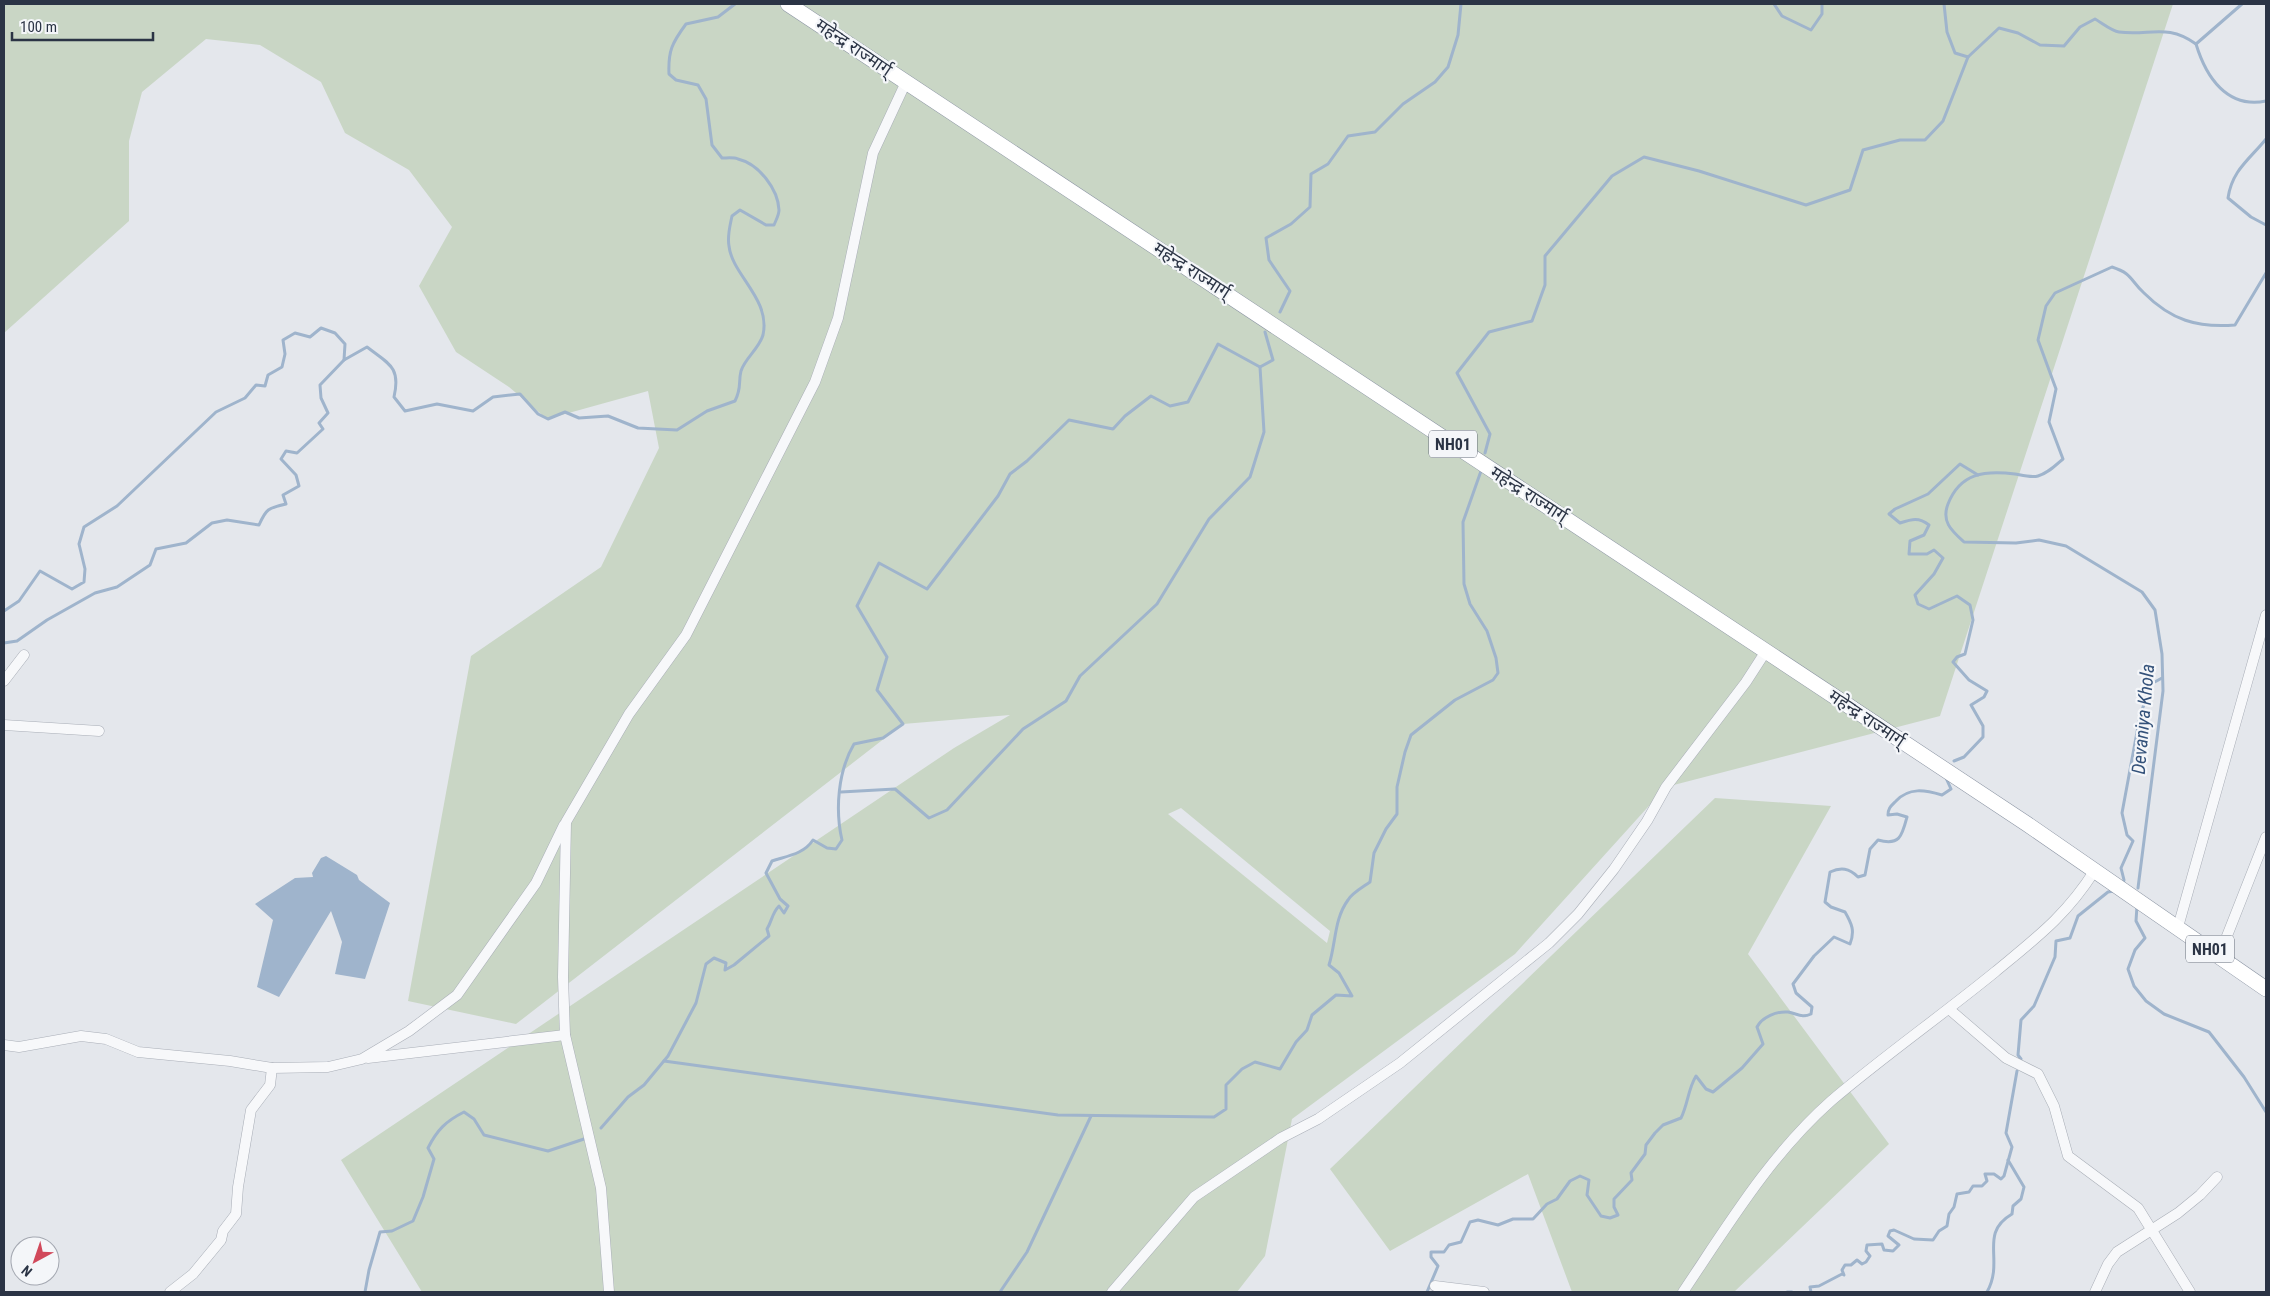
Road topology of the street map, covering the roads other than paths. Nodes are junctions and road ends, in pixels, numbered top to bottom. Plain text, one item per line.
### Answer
1 (788, 4) edge
2 (906, 82) junction
3 (2266, 615) edge
4 (1766, 651) junction
5 (24, 655) dead end
6 (2262, 656) edge
7 (4, 681) edge
8 (4, 725) edge
9 (99, 731) dead end
10 (566, 822) junction
11 (2266, 837) edge
12 (2095, 870) junction
13 (2178, 927) junction
14 (2217, 954) junction
15 (2266, 987) edge
16 (1949, 1009) junction
17 (565, 1036) junction
18 (4, 1045) edge
19 (362, 1058) junction
20 (272, 1068) junction
21 (2217, 1177) dead end
22 (2152, 1230) junction
23 (1435, 1286) dead end
24 (170, 1292) edge
25 (609, 1292) edge
26 (1112, 1292) edge
27 (1484, 1292) edge
28 (1683, 1292) edge
29 (2095, 1292) edge
30 (2190, 1292) edge

1 - 2 highway, महेन्द्र राज्मार्ग् / NH01
2 - 4 highway, महेन्द्र राज्मार्ग् / NH01
2 - 10 street
3 - 6 street
4 - 12 highway, महेन्द्र राज्मार्ग् / NH01
4 - 26 street
5 - 7 street
6 - 13 street
8 - 9 street
10 - 17 street
10 - 19 street
11 - 14 street
12 - 13 highway, महेन्द्र राज्मार्ग् / NH01
12 - 16 street
13 - 14 highway, महेन्द्र राज्मार्ग् / NH01
14 - 15 highway, महेन्द्र राज्मार्ग् / NH01
16 - 22 street
16 - 28 street
17 - 19 street
17 - 25 street
18 - 20 street
19 - 20 street
20 - 24 street
21 - 22 street
22 - 29 street
22 - 30 street
23 - 27 street

